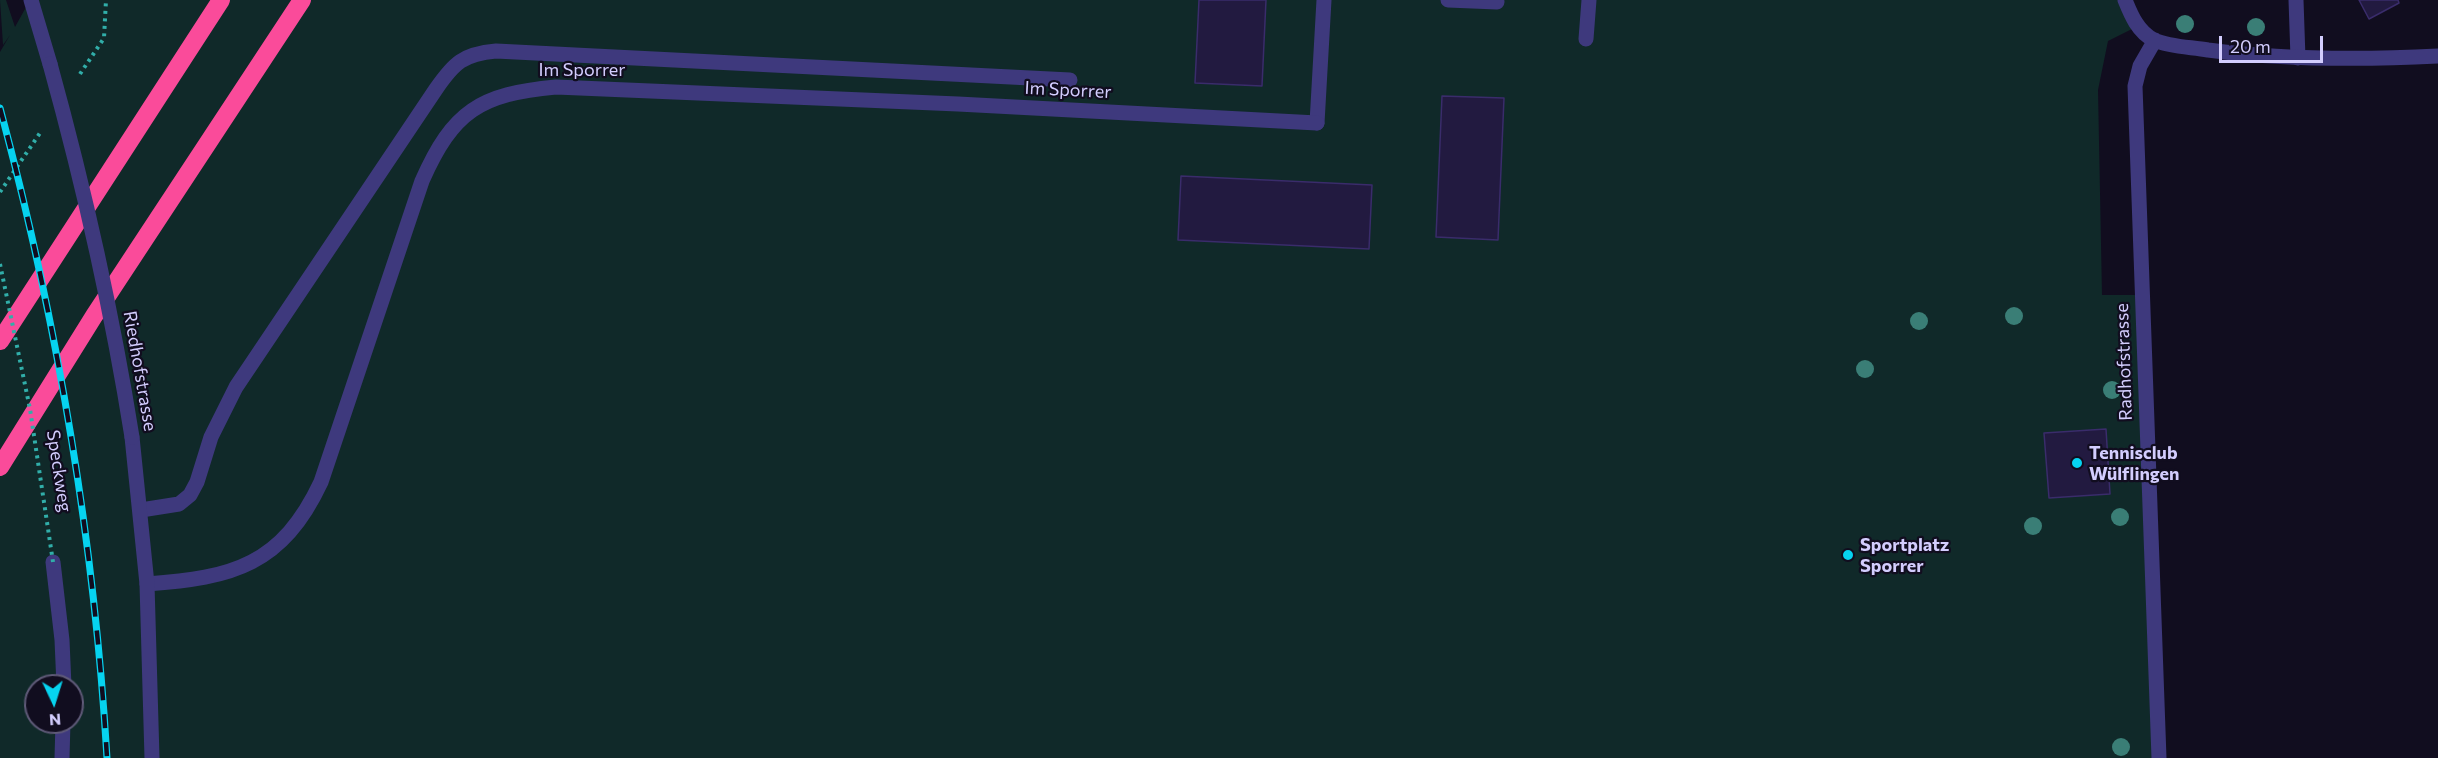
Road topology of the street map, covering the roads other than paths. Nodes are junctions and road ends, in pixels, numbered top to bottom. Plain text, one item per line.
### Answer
1 (31, 0) edge
2 (221, 0) edge
3 (302, 0) edge
4 (1324, 0) edge
5 (1448, 0) edge
6 (1590, 0) edge
7 (2125, 0) edge
8 (2296, 0) edge
9 (1497, 2) dead end
10 (1586, 39) dead end
11 (2155, 40) junction
12 (2438, 56) edge
13 (2298, 58) junction
14 (1070, 80) dead end
15 (0, 341) edge
16 (0, 467) edge
17 (141, 510) junction
18 (53, 562) road end
19 (147, 584) junction
20 (63, 674) edge
21 (63, 734) edge
22 (62, 758) edge
23 (152, 758) edge
24 (2158, 758) edge

1 - 17 street, Riedhofstrasse, bridge
2 - 15 highway
3 - 16 highway
4 - 19 street, Im Sporrer
5 - 9 street
6 - 10 street
7 - 11 street
8 - 13 street
11 - 13 street
11 - 24 street, Radhofstrasse
12 - 13 street
14 - 17 street
17 - 19 street, Riedhofstrasse
18 - 20 street
19 - 23 street, Riedhofstrasse
21 - 22 street

